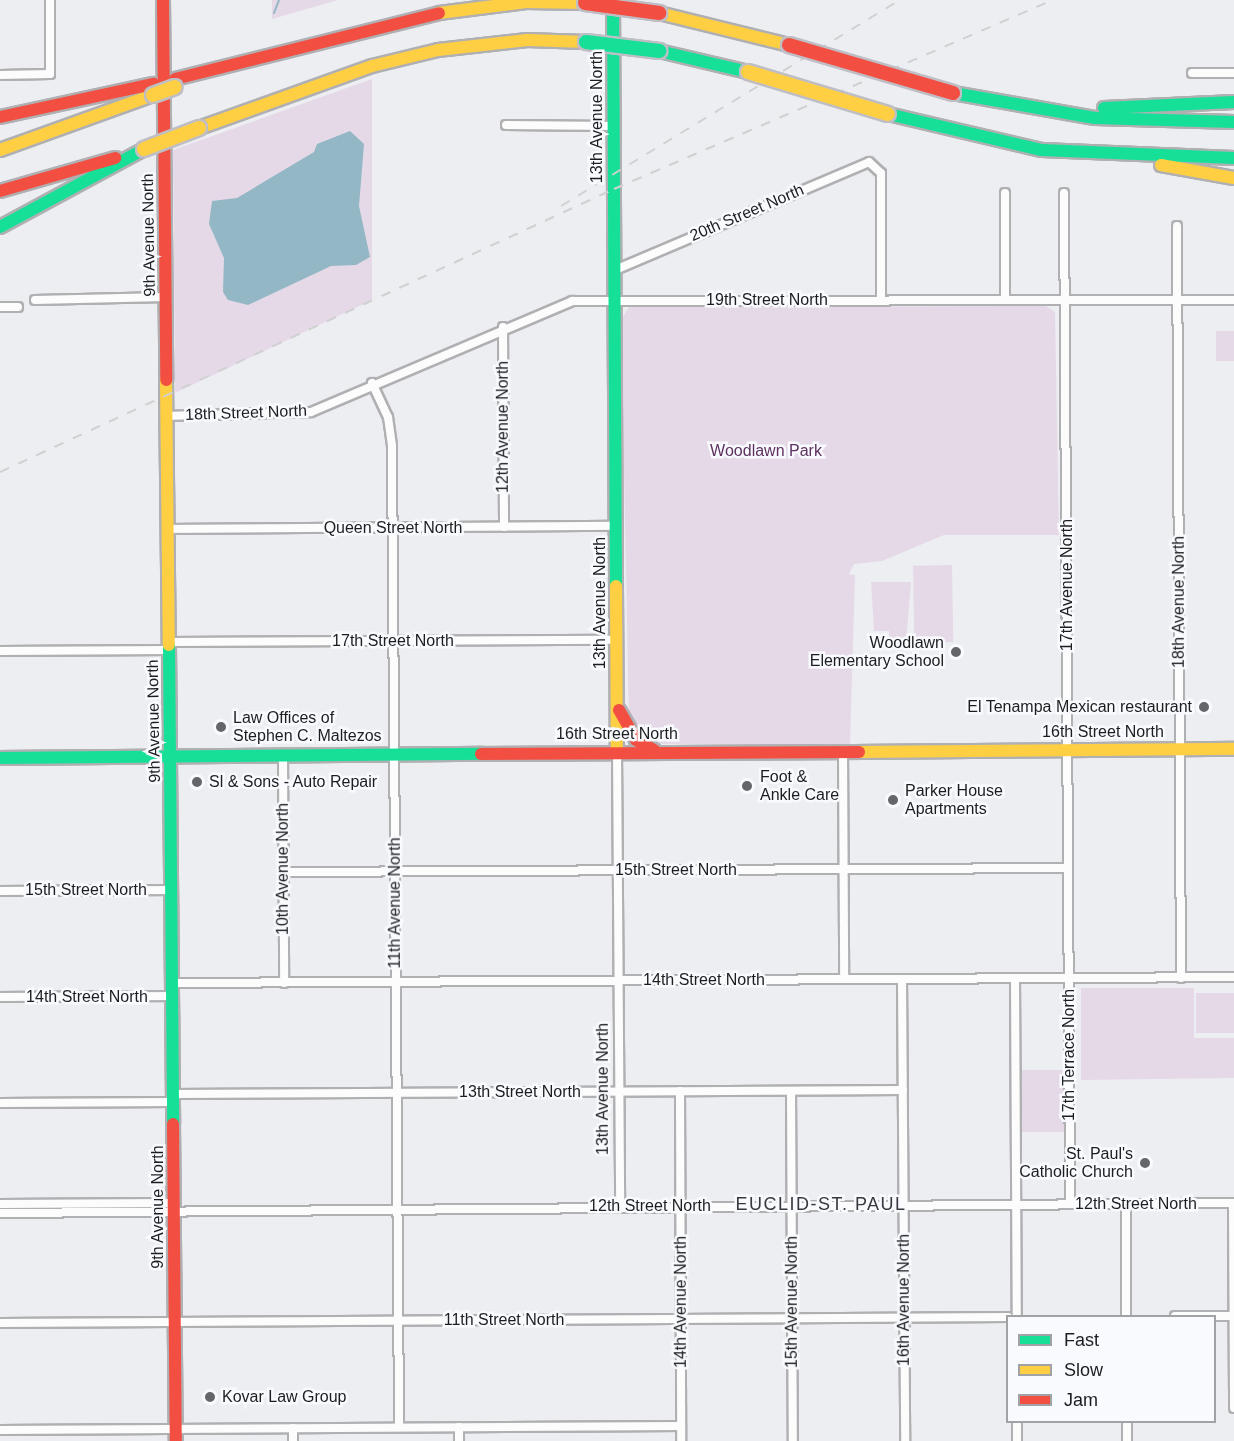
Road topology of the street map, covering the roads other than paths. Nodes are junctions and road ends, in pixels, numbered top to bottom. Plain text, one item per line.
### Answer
1 (50, 0) edge
2 (163, 0) edge
3 (613, 0) edge
4 (1192, 73) dead end
5 (1234, 73) edge
6 (0, 75) edge
7 (153, 89) junction
8 (987, 102) junction
9 (1234, 102) edge
10 (0, 117) edge
11 (1234, 122) edge
12 (506, 125) dead end
13 (614, 126) junction
14 (0, 149) edge
15 (144, 149) junction
16 (1105, 155) junction
17 (1234, 158) edge
18 (1234, 178) edge
19 (0, 191) edge
20 (1005, 193) dead end
21 (1064, 193) dead end
22 (1177, 226) dead end
23 (0, 227) edge
24 (615, 270) junction
25 (166, 297) junction
26 (881, 299) junction
27 (1005, 299) junction
28 (1065, 299) junction
29 (1176, 299) junction
30 (35, 300) dead end
31 (1234, 300) edge
32 (615, 301) junction
33 (0, 307) edge
34 (18, 307) dead end
35 (503, 327) junction
36 (372, 383) junction
37 (323, 408) joint
38 (168, 416) junction
39 (616, 526) junction
40 (504, 527) junction
41 (392, 528) junction
42 (169, 529) junction
43 (616, 640) junction
44 (393, 641) junction
45 (169, 646) junction
46 (0, 651) edge
47 (617, 706) junction
48 (1234, 748) edge
49 (1067, 749) junction
50 (1180, 749) junction
51 (655, 750) junction
52 (843, 750) junction
53 (617, 751) junction
54 (394, 755) junction
55 (282, 756) junction
56 (172, 757) junction
57 (0, 758) edge
58 (1068, 868) junction
59 (844, 869) junction
60 (618, 870) junction
61 (395, 871) junction
62 (283, 872) junction
63 (172, 890) junction
64 (0, 891) edge
65 (1234, 977) edge
66 (1069, 978) junction
67 (1181, 978) junction
68 (902, 979) junction
69 (1015, 979) junction
70 (844, 980) junction
71 (618, 981) junction
72 (284, 982) junction
73 (396, 982) junction
74 (173, 990) junction
75 (0, 998) edge
76 (903, 1090) junction
77 (680, 1091) junction
78 (791, 1091) junction
79 (619, 1092) junction
80 (396, 1093) junction
81 (174, 1098) junction
82 (0, 1102) edge
83 (1234, 1203) edge
84 (0, 1204) edge
85 (1016, 1204) junction
86 (1070, 1204) junction
87 (1126, 1204) junction
88 (904, 1205) junction
89 (620, 1206) junction
90 (680, 1206) junction
91 (792, 1206) junction
92 (175, 1208) junction
93 (398, 1208) junction
94 (0, 1213) edge
95 (1017, 1315) edge
96 (1126, 1315) edge
97 (1216, 1316) edge
98 (1234, 1316) edge
99 (1006, 1317) edge
100 (792, 1318) junction
101 (904, 1318) junction
102 (681, 1319) junction
103 (398, 1321) junction
104 (175, 1322) junction
105 (0, 1323) edge
106 (1234, 1408) edge
107 (1017, 1423) edge
108 (1127, 1423) edge
109 (681, 1426) junction
110 (399, 1427) junction
111 (459, 1427) junction
112 (293, 1428) junction
113 (0, 1430) edge
114 (176, 1436) edge
115 (293, 1441) edge
116 (459, 1441) edge
117 (681, 1441) edge
118 (793, 1441) edge
119 (905, 1441) edge
120 (1017, 1441) edge
121 (1127, 1441) edge

1 - 6 street
2 - 25 main road, 9th Avenue North
3 - 13 main road, 13th Avenue North
4 - 5 street
7 - 8 main road, bridge
7 - 10 main road
7 - 14 main road
8 - 9 main road
8 - 11 main road
12 - 13 street
13 - 24 main road, 13th Avenue North
15 - 16 main road, bridge
15 - 19 main road
15 - 23 main road
16 - 17 main road
16 - 18 main road
20 - 27 street
21 - 28 street, 17th Avenue North
22 - 29 street, 18th Avenue North
24 - 26 street, 20th Street North
24 - 32 main road, 13th Avenue North
25 - 30 street
25 - 38 main road, 9th Avenue North
26 - 27 street, 19th Street North
26 - 32 street, 19th Street North
27 - 28 street, 19th Street North
28 - 29 street, 19th Street North
28 - 49 street, 17th Avenue North
29 - 31 street, 19th Street North
29 - 50 street, 18th Avenue North
32 - 35 street, 19th Street North
32 - 39 main road, 13th Avenue North
33 - 34 street
35 - 36 street, 19th Street North
35 - 40 street, 12th Avenue North
36 - 37 street, 19th Street North
36 - 41 street, 11th Avenue North
37 - 38 street, 18th Street North
38 - 42 main road, 9th Avenue North
39 - 40 street, Queen Street North
39 - 43 main road, 13th Avenue North
40 - 41 street, Queen Street North
41 - 42 street, Queen Street North
41 - 44 street, 11th Avenue North
42 - 45 main road, 9th Avenue North
43 - 44 street, 17th Street North
43 - 47 main road, 13th Avenue North
44 - 45 street, 17th Street North
44 - 54 street, 11th Avenue North
45 - 46 street, 17th Street North
45 - 56 main road, 9th Avenue North
47 - 51 main road
47 - 53 main road, 13th Avenue North
48 - 50 main road, 16th Street North
49 - 50 main road, 16th Street North
49 - 52 main road, 16th Street North
49 - 58 street, 17th Avenue North
50 - 67 street, 18th Avenue North
51 - 52 main road, 16th Street North
51 - 53 main road, 16th Street North
52 - 59 street
53 - 54 main road, 16th Street North
53 - 60 street, 13th Avenue North
54 - 55 main road, 16th Street North
54 - 61 street, 11th Avenue North
55 - 56 main road, 16th Street North
55 - 62 street, 10th Avenue North
56 - 57 main road, 16th Street North
56 - 63 main road, 9th Avenue North
58 - 59 street, 15th Street North
58 - 66 street, 17th Avenue North
59 - 60 street, 15th Street North
59 - 70 street
60 - 61 street, 15th Street North
60 - 71 street, 13th Avenue North
61 - 62 street, 15th Street North
61 - 73 street, 11th Avenue North
62 - 72 street, 10th Avenue North
63 - 64 street, 15th Street North
63 - 74 main road, 9th Avenue North
65 - 67 street, 14th Street North
66 - 67 street, 14th Street North
66 - 69 street, 14th Street North
66 - 86 street, 17th Terrace North
68 - 69 street, 14th Street North
68 - 70 street, 14th Street North
68 - 76 street, 16th Avenue North
69 - 85 street
70 - 71 street, 14th Street North
71 - 73 street, 14th Street North
71 - 79 street, 13th Avenue North
72 - 73 street, 14th Street North
72 - 74 street, 14th Street North
73 - 80 street, 11th Avenue North
74 - 75 street, 14th Street North
74 - 81 main road, 9th Avenue North
76 - 78 street, 13th Street North
76 - 88 street, 16th Avenue North
77 - 78 street, 13th Street North
77 - 79 street, 13th Street North
77 - 90 street, 14th Avenue North
78 - 91 street, 15th Avenue North
79 - 80 street, 13th Street North
79 - 89 street, 13th Avenue North
80 - 81 street, 13th Street North
80 - 93 street, 11th Avenue North
81 - 82 street, 13th Street North
81 - 92 main road, 9th Avenue North
83 - 87 street, 12th Street North
83 - 98 street
84 - 92 street, 12th Street North
85 - 86 street, 12th Street North
85 - 88 street, 12th Street North
85 - 95 street
86 - 87 street, 12th Street North
87 - 96 street
88 - 91 street, 12th Street North
88 - 101 street, 16th Avenue North
89 - 90 street, 12th Street North
89 - 93 street, 12th Street North
90 - 91 street, 12th Street North
90 - 102 street, 14th Avenue North
91 - 100 street, 15th Avenue North
92 - 93 street, 12th Street North
92 - 94 street, 12th Street North
92 - 104 main road, 9th Avenue North
93 - 103 street, 11th Avenue North
97 - 98 street
98 - 106 street
99 - 101 street, 11th Street North
100 - 101 street, 11th Street North
100 - 102 street, 11th Street North
100 - 118 street, 15th Avenue North
101 - 119 street, 16th Avenue North
102 - 103 street, 11th Street North
102 - 109 street, 14th Avenue North
103 - 104 street, 11th Street North
103 - 110 street, 11th Avenue North
104 - 105 street, 11th Street North
104 - 114 main road, 9th Avenue North
107 - 120 street
108 - 121 street
109 - 111 street
109 - 117 street, 14th Avenue North
110 - 111 street
110 - 112 street
111 - 116 street
112 - 114 street
112 - 115 street
113 - 114 street

